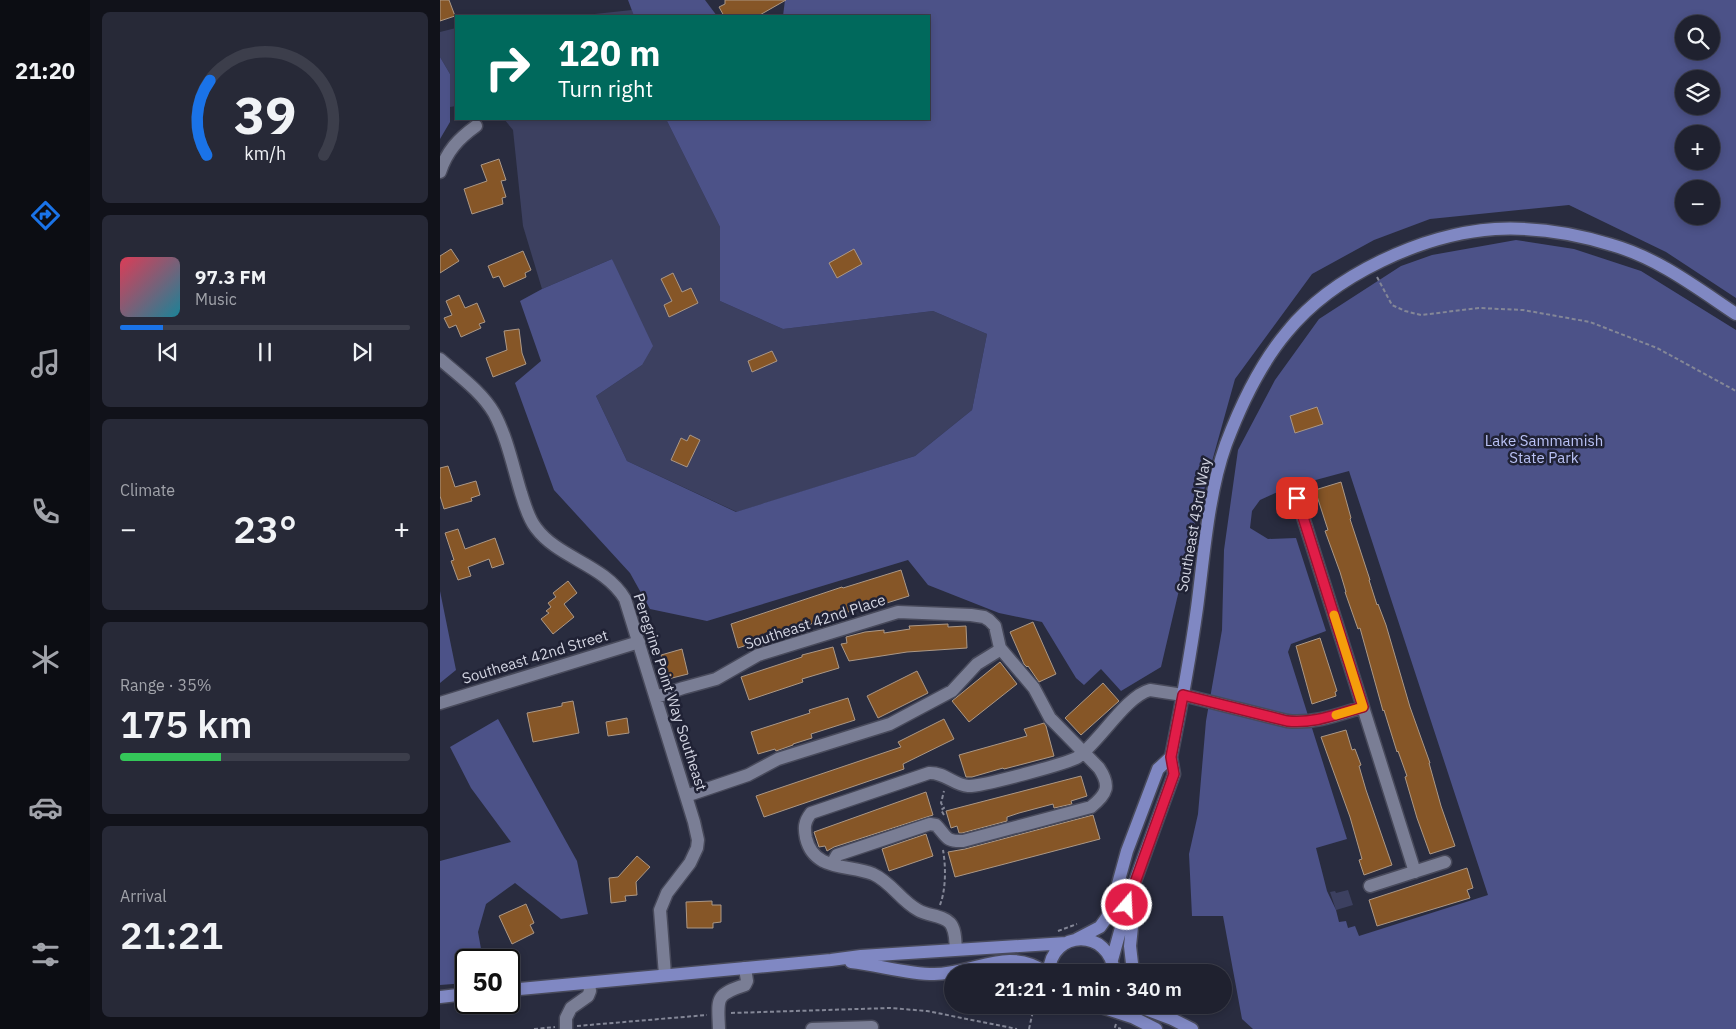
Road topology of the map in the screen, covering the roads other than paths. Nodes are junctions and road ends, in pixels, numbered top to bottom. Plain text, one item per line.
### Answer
1 (476, 126) dead end
2 (440, 172) edge
3 (1736, 314) edge
4 (440, 359) edge
5 (1297, 498) dead end
6 (639, 642) junction
7 (1000, 648) junction
8 (1183, 695) junction
9 (656, 697) junction
10 (440, 703) edge
11 (1363, 707) junction
12 (1083, 753) junction
13 (1171, 757) junction
14 (686, 796) junction
15 (1445, 862) dead end
16 (832, 864) junction
17 (1415, 872) junction
18 (1138, 875) junction
19 (1370, 886) dead end
20 (1072, 941) junction
21 (956, 949) junction
22 (831, 960) junction
23 (990, 964) edge
24 (1031, 964) edge
25 (1052, 964) edge
26 (1111, 964) edge
27 (1115, 964) edge
28 (1132, 964) edge
29 (745, 968) junction
30 (944, 972) edge
31 (665, 976) junction
32 (589, 983) junction
33 (520, 989) edge
34 (455, 995) edge
35 (440, 997) edge
36 (1123, 1014) edge
37 (1160, 1014) edge
38 (1171, 1014) edge
39 (872, 1027) dead end
40 (1189, 1027) edge
41 (566, 1028) edge
42 (719, 1029) edge
43 (812, 1029) edge
44 (1156, 1029) edge

1 - 2 street
3 - 8 main road, Southeast 43rd Way
4 - 6 street, Peregrine Point Way Southeast
5 - 11 street
6 - 9 street, Peregrine Point Way Southeast
6 - 10 street, Southeast 42nd Street
7 - 9 street, Southeast 42nd Place
7 - 12 street
7 - 14 street
8 - 11 street
8 - 12 street
8 - 13 main road, Southeast 43rd Way
9 - 14 street, Peregrine Point Way Southeast
11 - 17 street
12 - 16 street
12 - 16 street
13 - 18 main road, Southeast 43rd Way
13 - 20 main road, Southeast 43rd Way
14 - 31 street, Peregrine Point Way Southeast
15 - 17 street
16 - 21 street
17 - 19 street
18 - 27 main road, Southeast 43rd Way
18 - 28 main road
20 - 21 main road
20 - 25 main road
20 - 26 main road
21 - 22 main road
22 - 29 main road
22 - 30 main road
23 - 24 main road
29 - 31 main road
29 - 42 street
31 - 32 main road
32 - 33 main road
32 - 41 street
34 - 35 main road
36 - 44 main road
37 - 40 main road
38 - 40 main road
39 - 43 street

